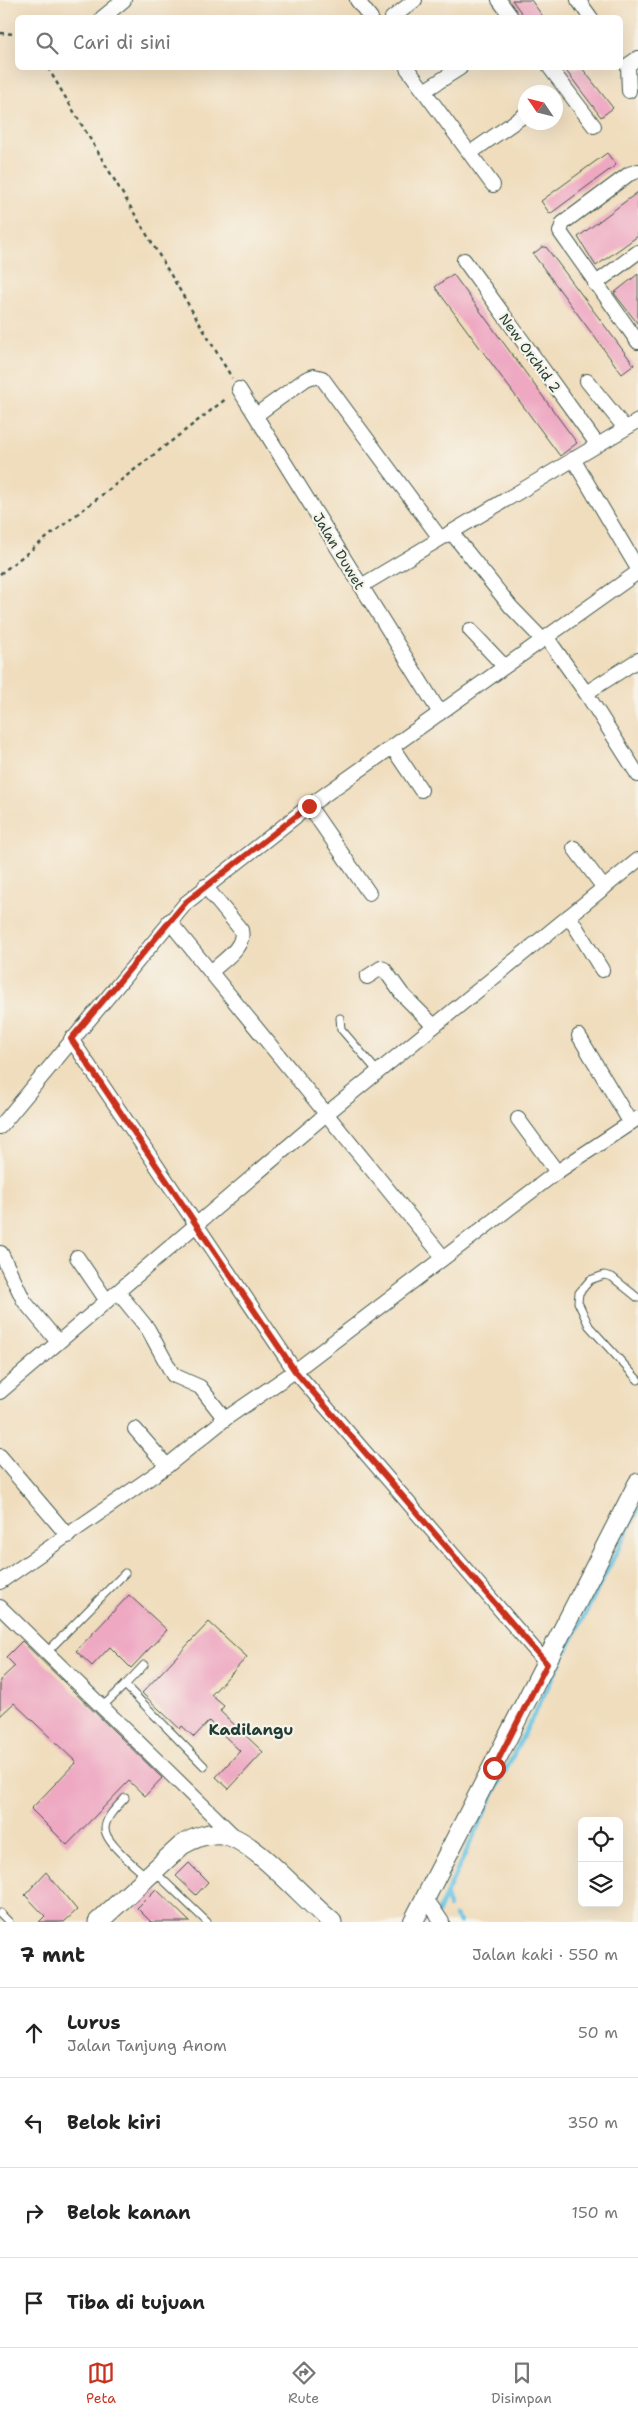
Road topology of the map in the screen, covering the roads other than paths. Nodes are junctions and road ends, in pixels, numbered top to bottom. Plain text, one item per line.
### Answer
1 (124, 0) edge
2 (357, 0) edge
3 (415, 0) edge
4 (499, 0) edge
5 (578, 0) edge
6 (106, 15) edge
7 (369, 15) edge
8 (396, 15) edge
9 (510, 15) edge
10 (590, 15) edge
11 (629, 59) edge
12 (408, 70) edge
13 (457, 70) edge
14 (552, 70) edge
15 (424, 91) junction
16 (629, 91) dead end
17 (518, 120) edge
18 (594, 126) dead end
19 (470, 153) junction
20 (638, 170) edge
21 (493, 185) dead end
22 (638, 252) edge
23 (464, 260) dead end
24 (595, 284) junction
25 (636, 336) edge
26 (587, 381) dead end
27 (239, 389) road end
28 (256, 415) junction
29 (638, 421) edge
30 (625, 428) junction
31 (597, 444) junction
32 (573, 459) junction
33 (445, 535) junction
34 (638, 570) edge
35 (361, 586) junction
36 (470, 630) dead end
37 (545, 639) junction
38 (638, 660) edge
39 (504, 666) junction
40 (586, 693) junction
41 (440, 713) junction
42 (392, 747) junction
43 (638, 775) edge
44 (420, 790) dead end
45 (309, 806) junction
46 (574, 848) dead end
47 (638, 860) edge
48 (205, 886) junction
49 (604, 888) junction
50 (369, 893) dead end
51 (569, 916) junction
52 (168, 921) junction
53 (602, 970) dead end
54 (211, 972) junction
55 (367, 977) dead end
56 (340, 1018) dead end
57 (434, 1026) junction
58 (579, 1036) dead end
59 (71, 1039) junction
60 (378, 1072) junction
61 (325, 1115) junction
62 (518, 1119) dead end
63 (634, 1120) edge
64 (0, 1127) edge
65 (557, 1172) junction
66 (195, 1226) junction
67 (1, 1253) dead end
68 (77, 1257) dead end
69 (443, 1257) junction
70 (112, 1297) junction
71 (638, 1298) edge
72 (58, 1342) junction
73 (295, 1371) junction
74 (638, 1380) edge
75 (0, 1392) edge
76 (225, 1419) junction
77 (135, 1429) dead end
78 (0, 1456) edge
79 (166, 1466) junction
80 (638, 1484) edge
81 (68, 1536) junction
82 (125, 1572) dead end
83 (0, 1582) edge
84 (0, 1606) edge
85 (47, 1652) junction
86 (547, 1664) junction
87 (144, 1665) dead end
88 (124, 1685) junction
89 (103, 1706) junction
90 (204, 1766) dead end
91 (125, 1798) dead end
92 (238, 1840) junction
93 (150, 1873) junction
94 (430, 1903) junction
95 (0, 1913) edge
96 (9, 1922) edge
97 (99, 1922) edge
98 (208, 1922) edge
99 (332, 1922) edge
100 (413, 1922) edge
101 (442, 1922) edge

1 - 6 street
2 - 7 street
3 - 8 street
4 - 9 street
5 - 10 street
11 - 16 street
12 - 15 street
13 - 15 street
14 - 18 street
15 - 19 street
17 - 19 street
19 - 21 street
20 - 24 street
22 - 24 street
23 - 31 street, New Orchid 2
24 - 25 street
26 - 30 street
27 - 28 street, Jalan Duwet
28 - 33 street
28 - 35 street, Jalan Duwet
29 - 30 street
30 - 31 street
31 - 32 street
32 - 33 street
32 - 34 street
33 - 35 street
33 - 37 street
34 - 37 street
35 - 41 street, Jalan Duwet
36 - 39 street
37 - 39 street
37 - 40 street
38 - 40 street
39 - 41 street
40 - 43 street
41 - 42 street
42 - 44 street
42 - 45 street
45 - 48 street
45 - 50 street
46 - 49 street
47 - 49 street
48 - 52 street
48 - 54 street
49 - 51 street
51 - 53 street
51 - 57 street
52 - 54 street
52 - 59 street
54 - 61 street
55 - 57 street
56 - 60 lane
57 - 60 street
58 - 63 street
59 - 64 street
59 - 66 street
60 - 61 street
61 - 66 street
61 - 69 street
62 - 65 street
63 - 65 street
65 - 69 street
66 - 70 street
66 - 73 street
67 - 72 street
68 - 70 street
69 - 73 street
70 - 72 street
70 - 76 street
71 - 74 lane
72 - 75 street
73 - 76 street
73 - 86 street
76 - 79 street
77 - 79 street
78 - 81 street
79 - 81 street
80 - 86 main road
81 - 83 street
82 - 85 lane
84 - 85 street
85 - 89 street
86 - 94 main road
87 - 88 lane
88 - 89 lane
88 - 90 lane
89 - 92 street
91 - 93 lane
92 - 93 main road
92 - 99 main road
93 - 97 main road
93 - 98 lane
94 - 100 main road
94 - 101 street
95 - 96 lane

